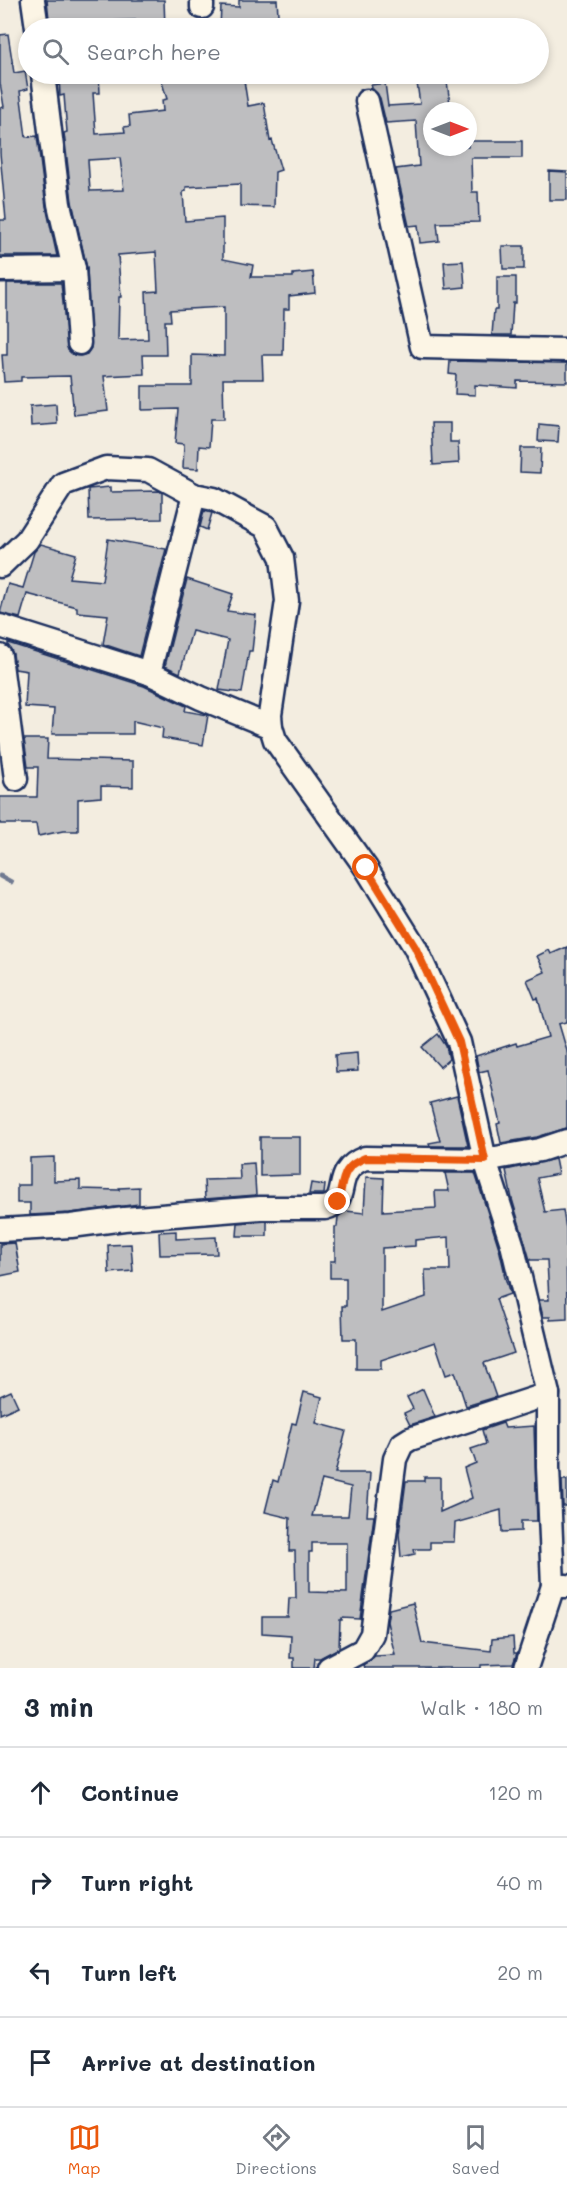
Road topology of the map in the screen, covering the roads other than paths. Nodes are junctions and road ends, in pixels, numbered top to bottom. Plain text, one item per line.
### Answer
1 (33, 0) edge
2 (36, 18) edge
3 (44, 84) edge
4 (367, 101) dead end
5 (74, 269) junction
6 (0, 270) edge
7 (79, 343) dead end
8 (567, 350) edge
9 (194, 495) junction
10 (0, 566) edge
11 (0, 626) edge
12 (0, 656) edge
13 (149, 673) junction
14 (271, 728) junction
15 (16, 779) dead end
16 (567, 1141) edge
17 (485, 1160) junction
18 (0, 1230) edge
19 (548, 1394) junction
20 (557, 1466) edge
21 (560, 1586) edge
22 (329, 1668) edge
23 (526, 1668) edge

1 - 2 street
3 - 5 street
4 - 8 street
5 - 6 street
5 - 7 street
9 - 10 street
9 - 13 street
9 - 14 street
11 - 13 street
12 - 15 street
13 - 14 street
14 - 17 street
16 - 17 street
17 - 18 street
17 - 19 street
19 - 20 street
19 - 22 street
20 - 21 street
21 - 23 street

